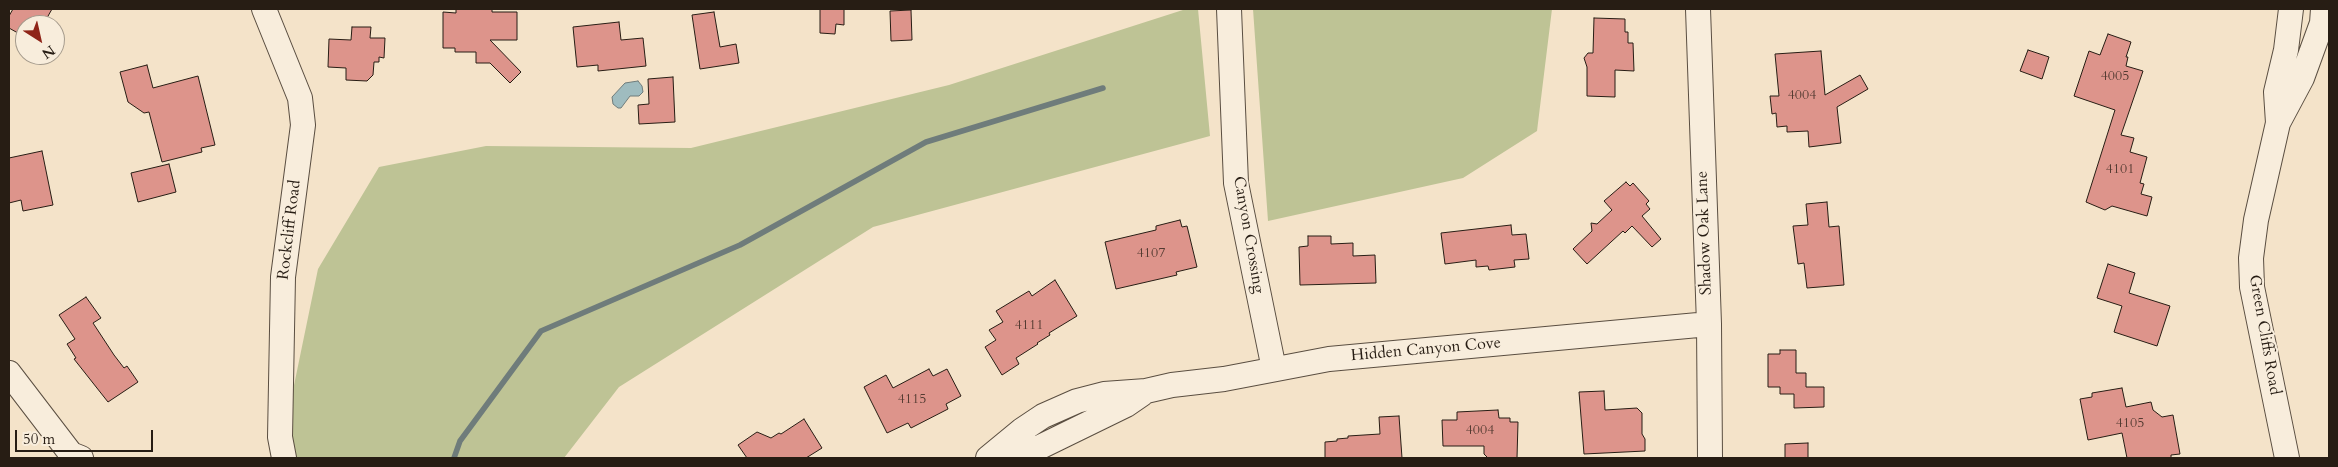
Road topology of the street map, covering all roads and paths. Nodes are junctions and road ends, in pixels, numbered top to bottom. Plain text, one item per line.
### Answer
1 (264, 9) edge
2 (1229, 9) edge
3 (1698, 9) edge
4 (2291, 9) edge
5 (2323, 9) edge
6 (2278, 123) junction
7 (1708, 324) junction
8 (1274, 369) junction
9 (9, 374) edge
10 (1146, 391) junction
11 (81, 458) edge
12 (284, 458) edge
13 (988, 458) edge
14 (1000, 458) edge
15 (1710, 458) edge
16 (2287, 458) edge

1 - 12 street, Rockcliff Road
2 - 8 street, Canyon Crossing
3 - 7 street, Shadow Oak Lane
4 - 6 street, Green Cliffs Road
5 - 6 street, Green Cliffs Road
6 - 16 street, Green Cliffs Road
7 - 8 street, Hidden Canyon Cove
7 - 15 street, Shadow Oak Lane
8 - 10 street, Hidden Canyon Cove
9 - 11 street
10 - 13 street, Hidden Canyon Cove
10 - 14 street, Hidden Canyon Cove

